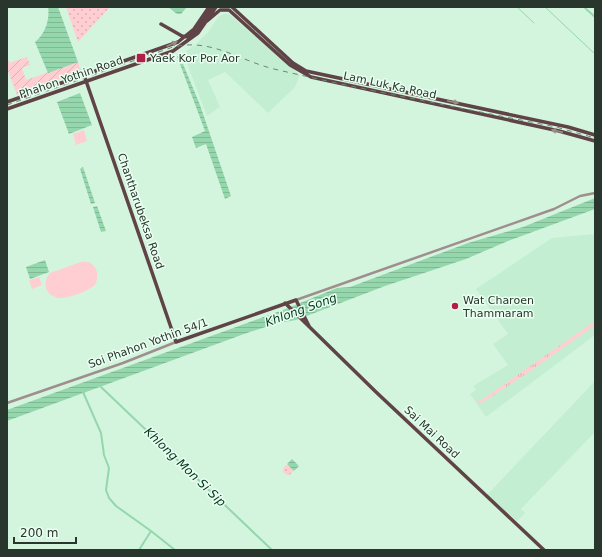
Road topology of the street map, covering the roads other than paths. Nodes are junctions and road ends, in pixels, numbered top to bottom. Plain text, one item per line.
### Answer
1 (209, 7) edge
2 (213, 7) edge
3 (216, 7) edge
4 (232, 7) edge
5 (224, 8) edge
6 (207, 21) junction
7 (161, 24) dead end
8 (89, 74) junction
9 (84, 75) junction
10 (88, 80) junction
11 (412, 93) junction
12 (411, 98) junction
13 (7, 102) edge
14 (7, 108) edge
15 (595, 135) edge
16 (595, 141) edge
17 (595, 193) edge
18 (297, 301) junction
19 (286, 305) junction
20 (303, 319) junction
21 (176, 342) junction
22 (7, 403) edge
23 (544, 550) edge

8 -> 1 main road, Phahon Yothin Road
2 - 7 main road
3 - 6 main road, Phahon Yothin Road
4 - 11 main road, Lam Luk Ka Road
5 - 6 main road, Lam Luk Ka Road
5 - 12 main road, Lam Luk Ka Road
6 - 10 main road, Phahon Yothin Road
8 - 9 main road, Phahon Yothin Road
8 - 10 main road, Chantharubeksa Road
9 - 10 main road, Chantharubeksa Road
9 - 13 main road, Phahon Yothin Road
10 - 14 main road, Phahon Yothin Road
10 - 21 main road, Chantharubeksa Road
11 - 12 main road
11 -> 15 main road, Lam Luk Ka Road
16 -> 12 main road, Lam Luk Ka Road
17 - 18 street
18 - 19 main road, Soi Phahon Yothin 54/1
18 - 20 main road, Sai Mai Road
19 - 20 main road, Sai Mai Road
19 - 21 main road, Soi Phahon Yothin 54/1
20 - 23 main road, Sai Mai Road
21 - 22 street, Soi Phahon Yothin 54/1

